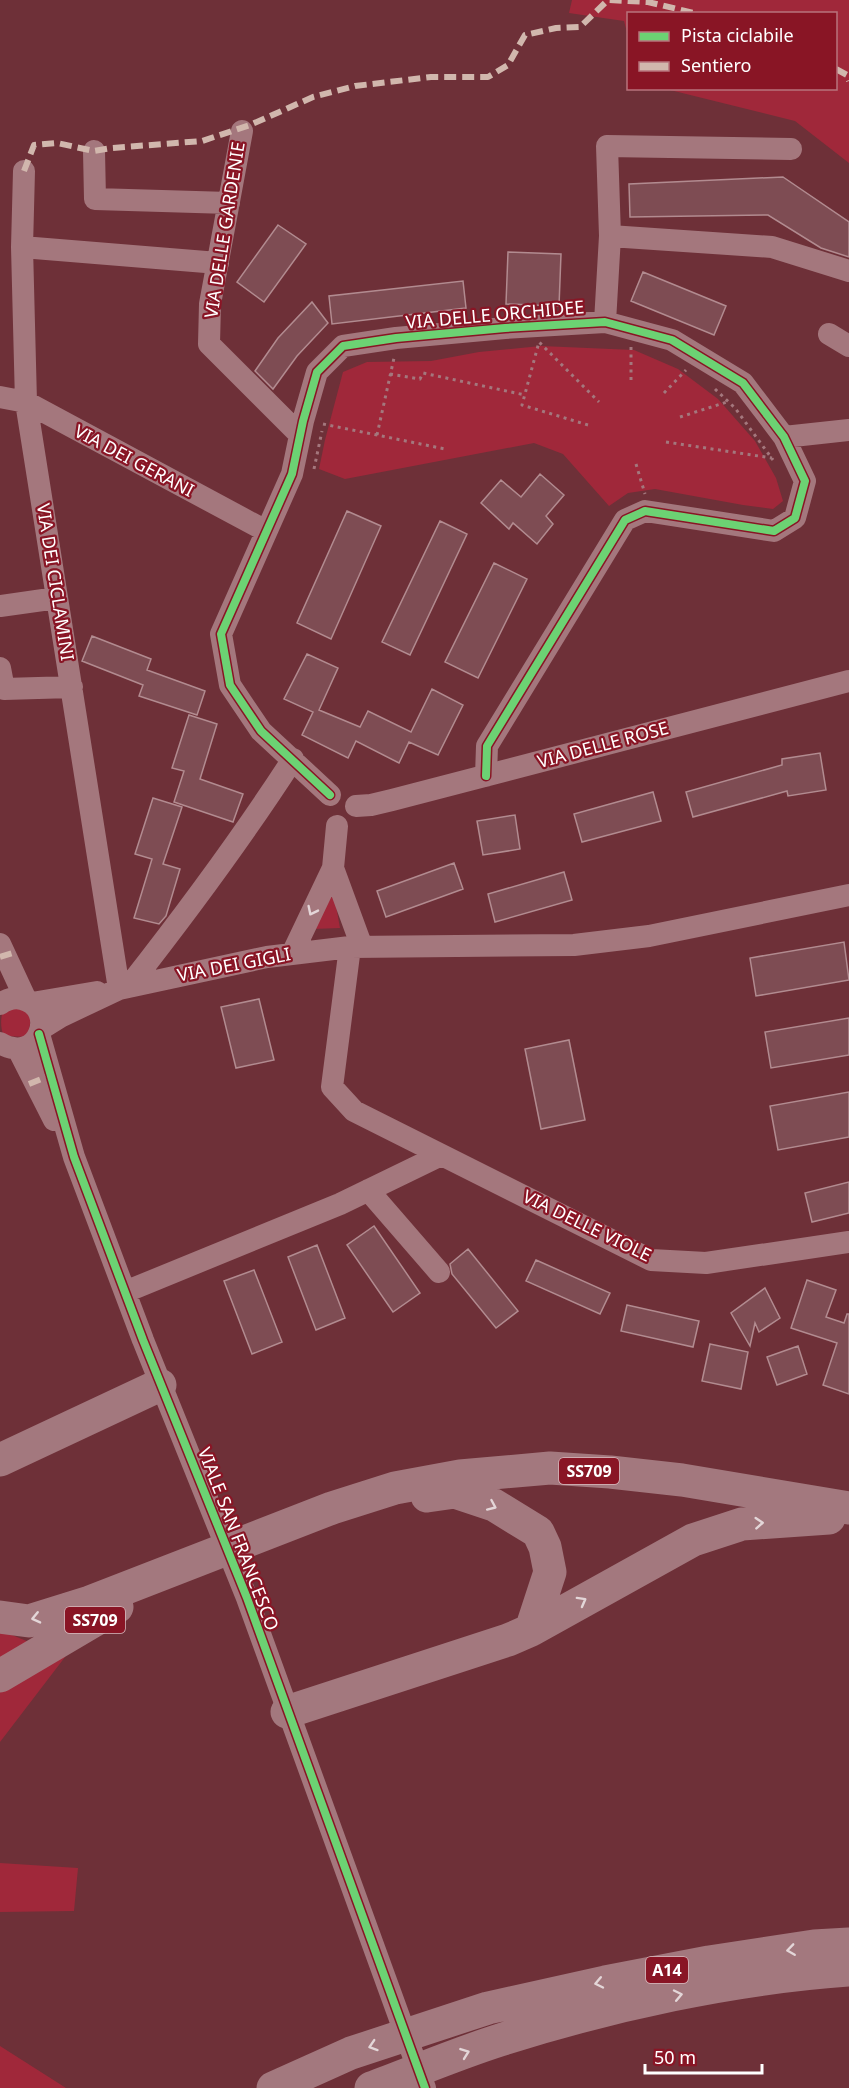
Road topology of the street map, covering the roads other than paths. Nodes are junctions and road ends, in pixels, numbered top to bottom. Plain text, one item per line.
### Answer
1 (242, 131) dead end
2 (791, 149) dead end
3 (94, 151) dead end
4 (24, 171) dead end
5 (229, 203) junction
6 (610, 236) junction
7 (22, 247) junction
8 (218, 262) junction
9 (849, 271) edge
10 (605, 322) junction
11 (828, 334) dead end
12 (849, 346) edge
13 (0, 397) edge
14 (26, 402) junction
15 (849, 430) edge
16 (300, 435) junction
17 (784, 437) junction
18 (266, 531) junction
19 (57, 598) junction
20 (0, 606) edge
21 (0, 668) edge
22 (849, 681) edge
23 (72, 687) junction
24 (293, 759) junction
25 (486, 776) junction
26 (330, 795) junction
27 (356, 806) junction
28 (337, 826) junction
29 (333, 868) junction
30 (849, 895) edge
31 (356, 947) junction
32 (5, 952) edge
33 (292, 954) junction
34 (124, 988) junction
35 (29, 1002) junction
36 (0, 1004) edge
37 (40, 1032) junction
38 (6, 1047) edge
39 (43, 1079) junction
40 (441, 1155) junction
41 (368, 1190) junction
42 (849, 1242) edge
43 (438, 1272) dead end
44 (124, 1292) junction
45 (160, 1384) junction
46 (0, 1460) edge
47 (332, 1508) junction
48 (849, 1508) edge
49 (849, 1517) edge
50 (190, 1564) junction
51 (0, 1617) edge
52 (531, 1630) junction
53 (0, 1676) edge
54 (287, 1712) junction
55 (849, 1944) edge
56 (849, 1970) edge
57 (273, 2088) edge
58 (371, 2088) edge
59 (425, 2088) edge

1 - 5 street, VIA DELLE GARDENIE
2 - 6 street
3 - 5 street
4 - 7 street, VIA DEI CICLAMINI
5 - 8 street, VIA DELLE GARDENIE
6 - 9 street
6 - 10 street
7 - 8 street
7 - 14 street, VIA DEI CICLAMINI
8 - 16 street, VIA DELLE GARDENIE
10 - 16 street, VIA DELLE ORCHIDEE
10 - 17 street, VIA DELLE ORCHIDEE
11 - 12 street
13 - 14 street, VIA DEI GERANI
14 - 18 street, VIA DEI GERANI
14 - 19 street, VIA DEI CICLAMINI
15 - 17 street
16 - 18 street, VIA DELLE ORCHIDEE
17 - 25 street, VIA DELLE ORCHIDEE
18 - 24 street, VIA DELLE ORCHIDEE
19 - 20 street
19 - 23 street, VIA DEI CICLAMINI
21 - 23 street
22 - 25 street, VIA DELLE ROSE
23 - 34 street, VIA DEI CICLAMINI
24 - 26 street, VIA DELLE ORCHIDEE
24 - 34 street
25 - 27 street, VIA DELLE ROSE
26 - 27 street, VIA DELLE ORCHIDEE
26 - 28 street
27 - 28 street
28 - 29 street
29 - 31 street
29 -> 33 street
30 - 31 street
31 - 33 street, VIA DEI GIGLI
31 - 40 street, VIA DELLE VIOLE
32 - 35 street
33 - 34 street, VIA DEI GIGLI
34 - 35 street, VIA DEI GIGLI
34 - 37 street, VIA DEI GIGLI
35 - 36 street, VIA DEI GIGLI
35 - 37 street, VIALE SAN FRANCESCO
37 - 38 street, VIA DEI GIGLI
37 - 39 street, VIALE SAN FRANCESCO
38 - 39 street, VIALE SAN FRANCESCO
39 - 44 street, VIALE SAN FRANCESCO
40 - 41 street
40 - 42 street, VIA DELLE VIOLE
41 - 43 street
41 - 44 street
44 - 45 street, VIALE SAN FRANCESCO
45 - 46 highway
45 - 54 street, VIALE SAN FRANCESCO
47 - 48 highway, SS709
47 - 50 highway, SS709
47 -> 52 highway
52 -> 49 highway
50 -> 51 highway
50 - 53 highway, SS709
52 - 54 highway
54 - 59 street, VIALE SAN FRANCESCO
55 -> 57 highway, A14
58 -> 56 highway, A14

